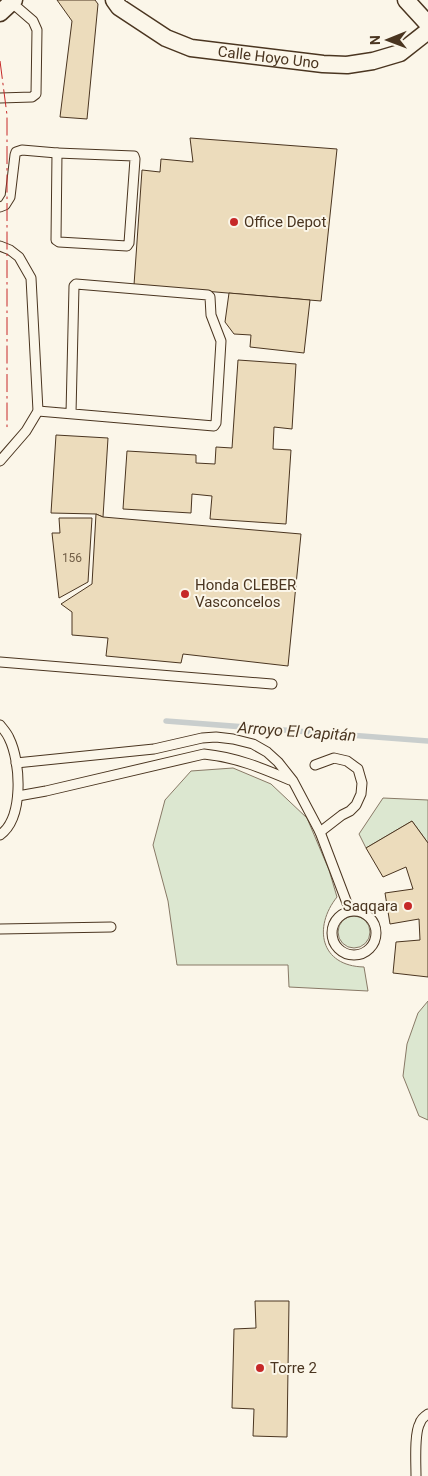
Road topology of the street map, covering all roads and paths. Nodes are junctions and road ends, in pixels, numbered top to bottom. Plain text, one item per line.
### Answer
1 (114, 0) edge
2 (406, 0) edge
3 (8, 5) edge
4 (428, 24) edge
5 (428, 31) edge
6 (0, 98) edge
7 (57, 154) junction
8 (0, 208) edge
9 (0, 246) edge
10 (38, 411) junction
11 (71, 413) junction
12 (0, 461) edge
13 (0, 662) edge
14 (272, 684) dead end
15 (0, 725) edge
16 (16, 763) junction
17 (315, 766) dead end
18 (293, 782) junction
19 (18, 796) junction
20 (320, 832) junction
21 (0, 835) edge
22 (350, 911) junction
23 (111, 926) dead end
24 (0, 929) edge
25 (428, 1414) edge
26 (416, 1476) edge

1 - 5 street, Calle Hoyo Uno
2 - 4 street
3 - 6 lane
7 - 7 lane
7 - 8 lane
9 - 10 lane
10 - 11 lane
10 - 12 lane
11 - 11 lane
13 - 14 lane
15 - 16 lane
16 - 18 lane
16 - 19 lane
17 - 20 lane
18 - 19 lane
18 - 20 lane
19 - 21 lane
20 - 22 lane
22 - 22 lane
23 - 24 lane
25 - 26 lane

